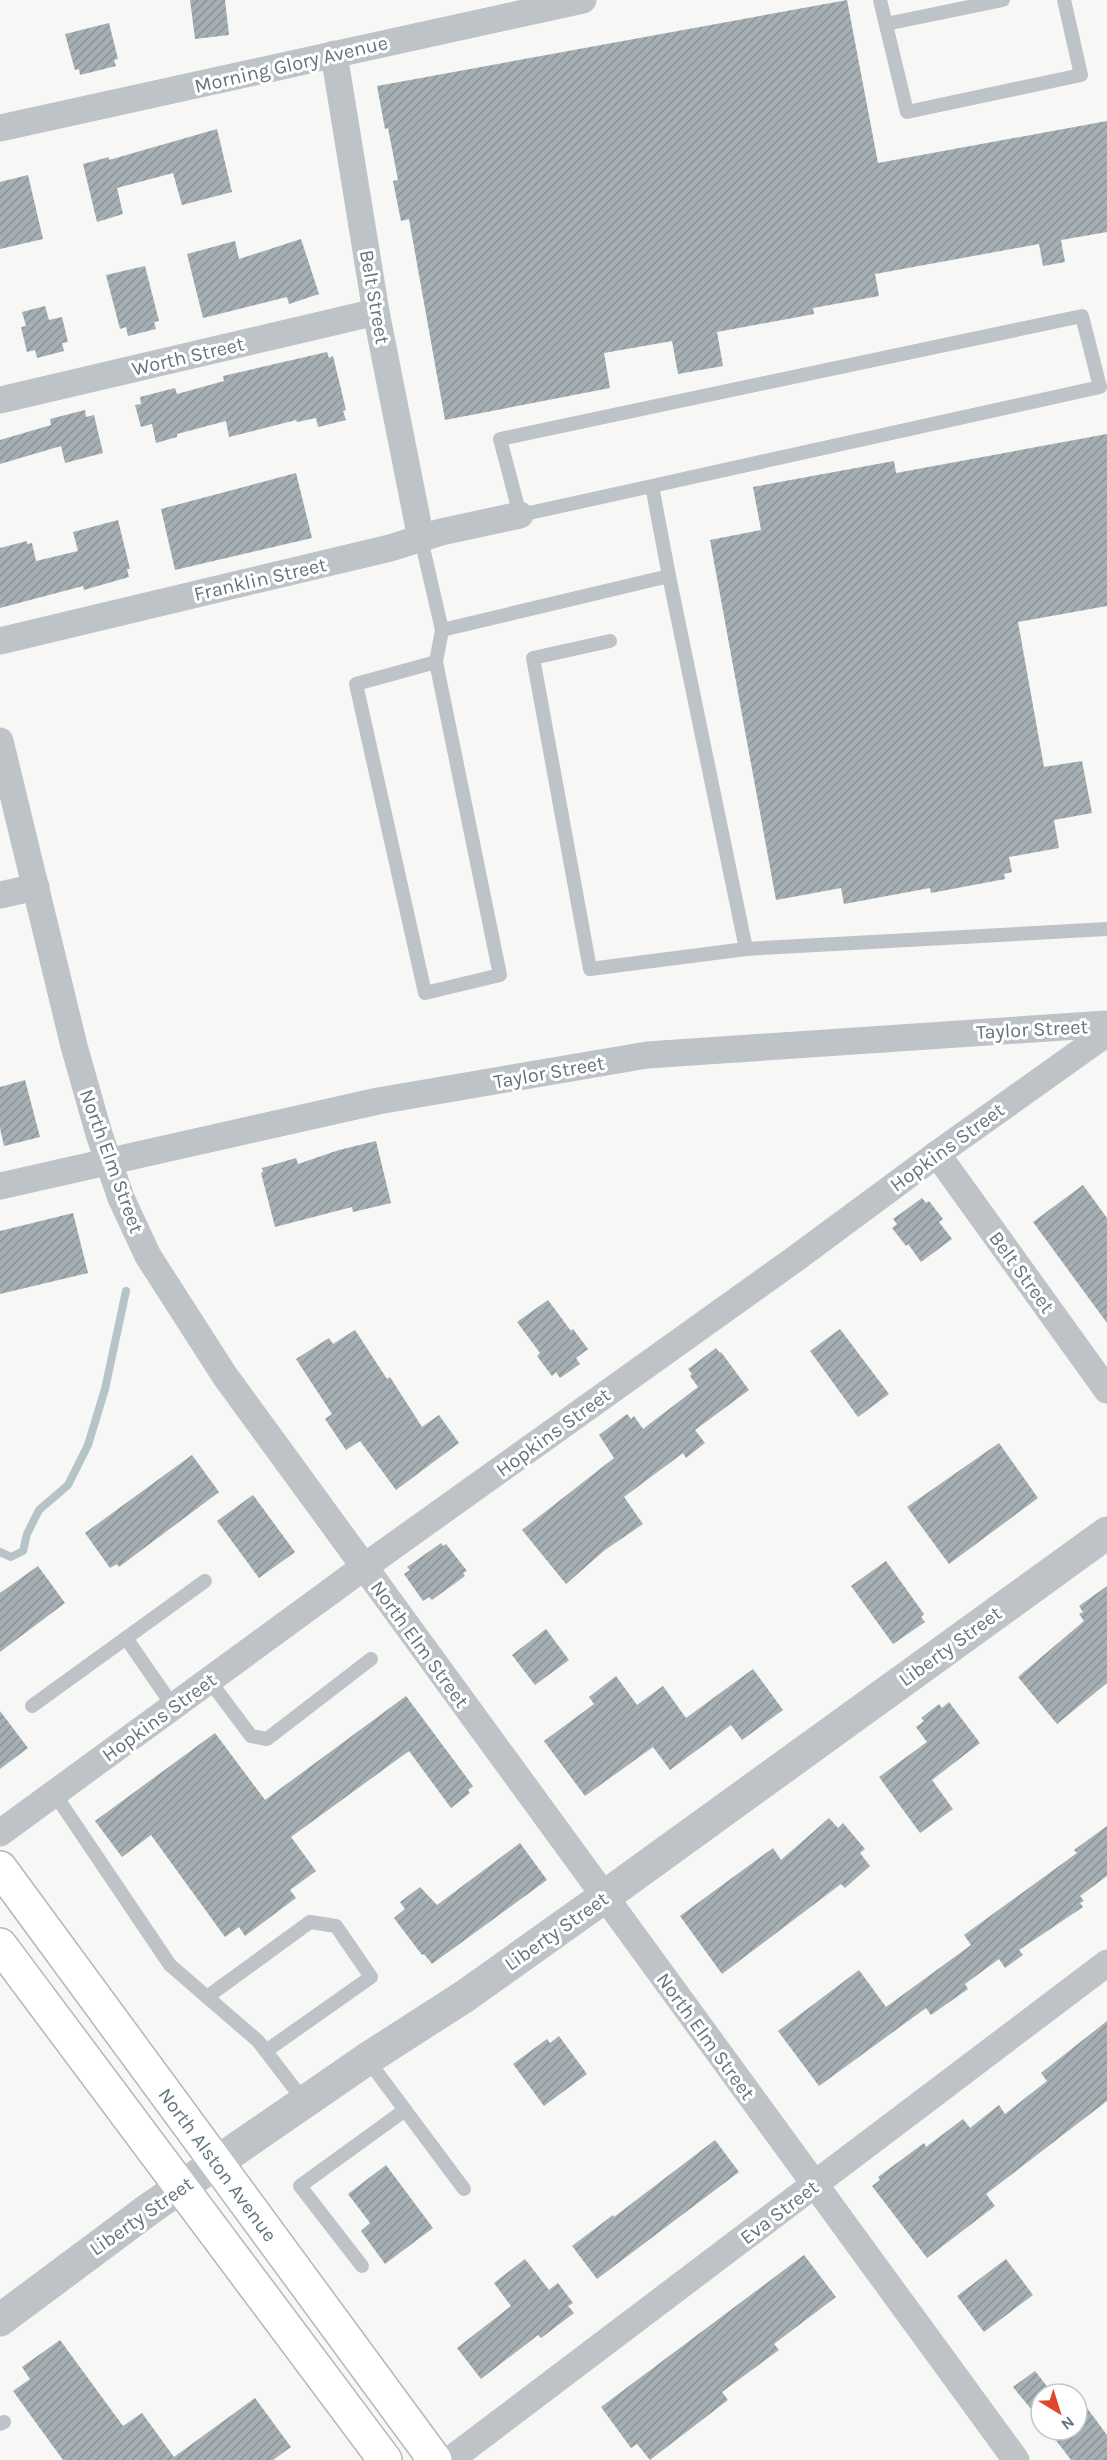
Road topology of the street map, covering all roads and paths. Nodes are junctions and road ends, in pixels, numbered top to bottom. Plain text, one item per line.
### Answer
1 (583, 0) edge
2 (880, 0) edge
3 (1003, 0) edge
4 (1064, 0) edge
5 (886, 24) junction
6 (334, 54) junction
7 (0, 128) edge
8 (376, 312) junction
9 (0, 400) edge
10 (652, 486) junction
11 (520, 515) junction
12 (421, 539) junction
13 (669, 576) junction
14 (442, 630) junction
15 (0, 641) edge
16 (610, 641) dead end
17 (436, 662) junction
18 (0, 741) edge
19 (36, 887) junction
20 (0, 895) edge
21 (1107, 929) edge
22 (746, 949) junction
23 (1107, 1024) edge
24 (1107, 1033) edge
25 (937, 1154) junction
26 (109, 1162) junction
27 (0, 1186) edge
28 (1107, 1390) edge
29 (1107, 1533) edge
30 (364, 1567) junction
31 (205, 1581) dead end
32 (126, 1638) junction
33 (371, 1659) dead end
34 (209, 1680) junction
35 (32, 1706) dead end
36 (173, 1706) junction
37 (54, 1793) junction
38 (0, 1833) edge
39 (0, 1868) edge
40 (604, 1897) junction
41 (0, 1945) edge
42 (1107, 1963) edge
43 (207, 1996) junction
44 (266, 2051) junction
45 (367, 2059) junction
46 (304, 2101) junction
47 (405, 2110) junction
48 (216, 2162) junction
49 (815, 2184) junction
50 (180, 2187) junction
51 (464, 2189) dead end
52 (362, 2266) dead end
53 (0, 2320) edge
54 (385, 2460) edge
55 (435, 2460) edge
56 (450, 2460) edge
57 (1017, 2460) edge

1 - 6 street, Morning Glory Avenue
2 - 5 lane
3 - 5 lane
4 - 5 lane
6 - 7 street, Morning Glory Avenue
6 - 8 street, Belt Street
8 - 9 street, Worth Street
8 - 12 street, Belt Street
10 - 11 lane
10 - 11 lane
10 - 13 lane
11 - 12 street, Franklin Street
12 - 14 lane
12 - 15 street, Franklin Street
13 - 14 lane
13 - 22 lane
14 - 17 lane
16 - 22 lane
17 - 17 lane
18 - 19 street, North Elm Street
19 - 20 street
19 - 26 street, North Elm Street
21 - 22 lane
23 - 26 street, Taylor Street
24 - 25 street, Hopkins Street
25 - 28 street, Belt Street
25 - 30 street, Hopkins Street
26 - 27 street, Taylor Street
26 - 30 street, North Elm Street
29 - 40 street, Liberty Street
30 - 34 street, Hopkins Street
30 - 40 street, North Elm Street
31 - 32 lane
32 - 35 lane
32 - 36 lane
33 - 34 lane
34 - 36 street, Hopkins Street
36 - 37 street, Hopkins Street
37 - 38 street, Hopkins Street
37 - 43 lane
39 - 48 main road, North Alston Avenue
40 - 45 street, Liberty Street
40 - 49 street, North Elm Street
41 - 50 main road
42 - 49 street, Eva Street
43 - 44 lane
43 - 44 lane
44 - 46 lane
45 - 46 street, Liberty Street
45 - 47 lane
46 - 48 street, Liberty Street
47 - 51 lane
47 - 52 lane
48 - 50 street, Liberty Street
48 - 55 main road, North Alston Avenue
49 - 56 street, Eva Street
49 - 57 street, North Elm Street
50 - 53 street, Liberty Street
50 - 54 main road

